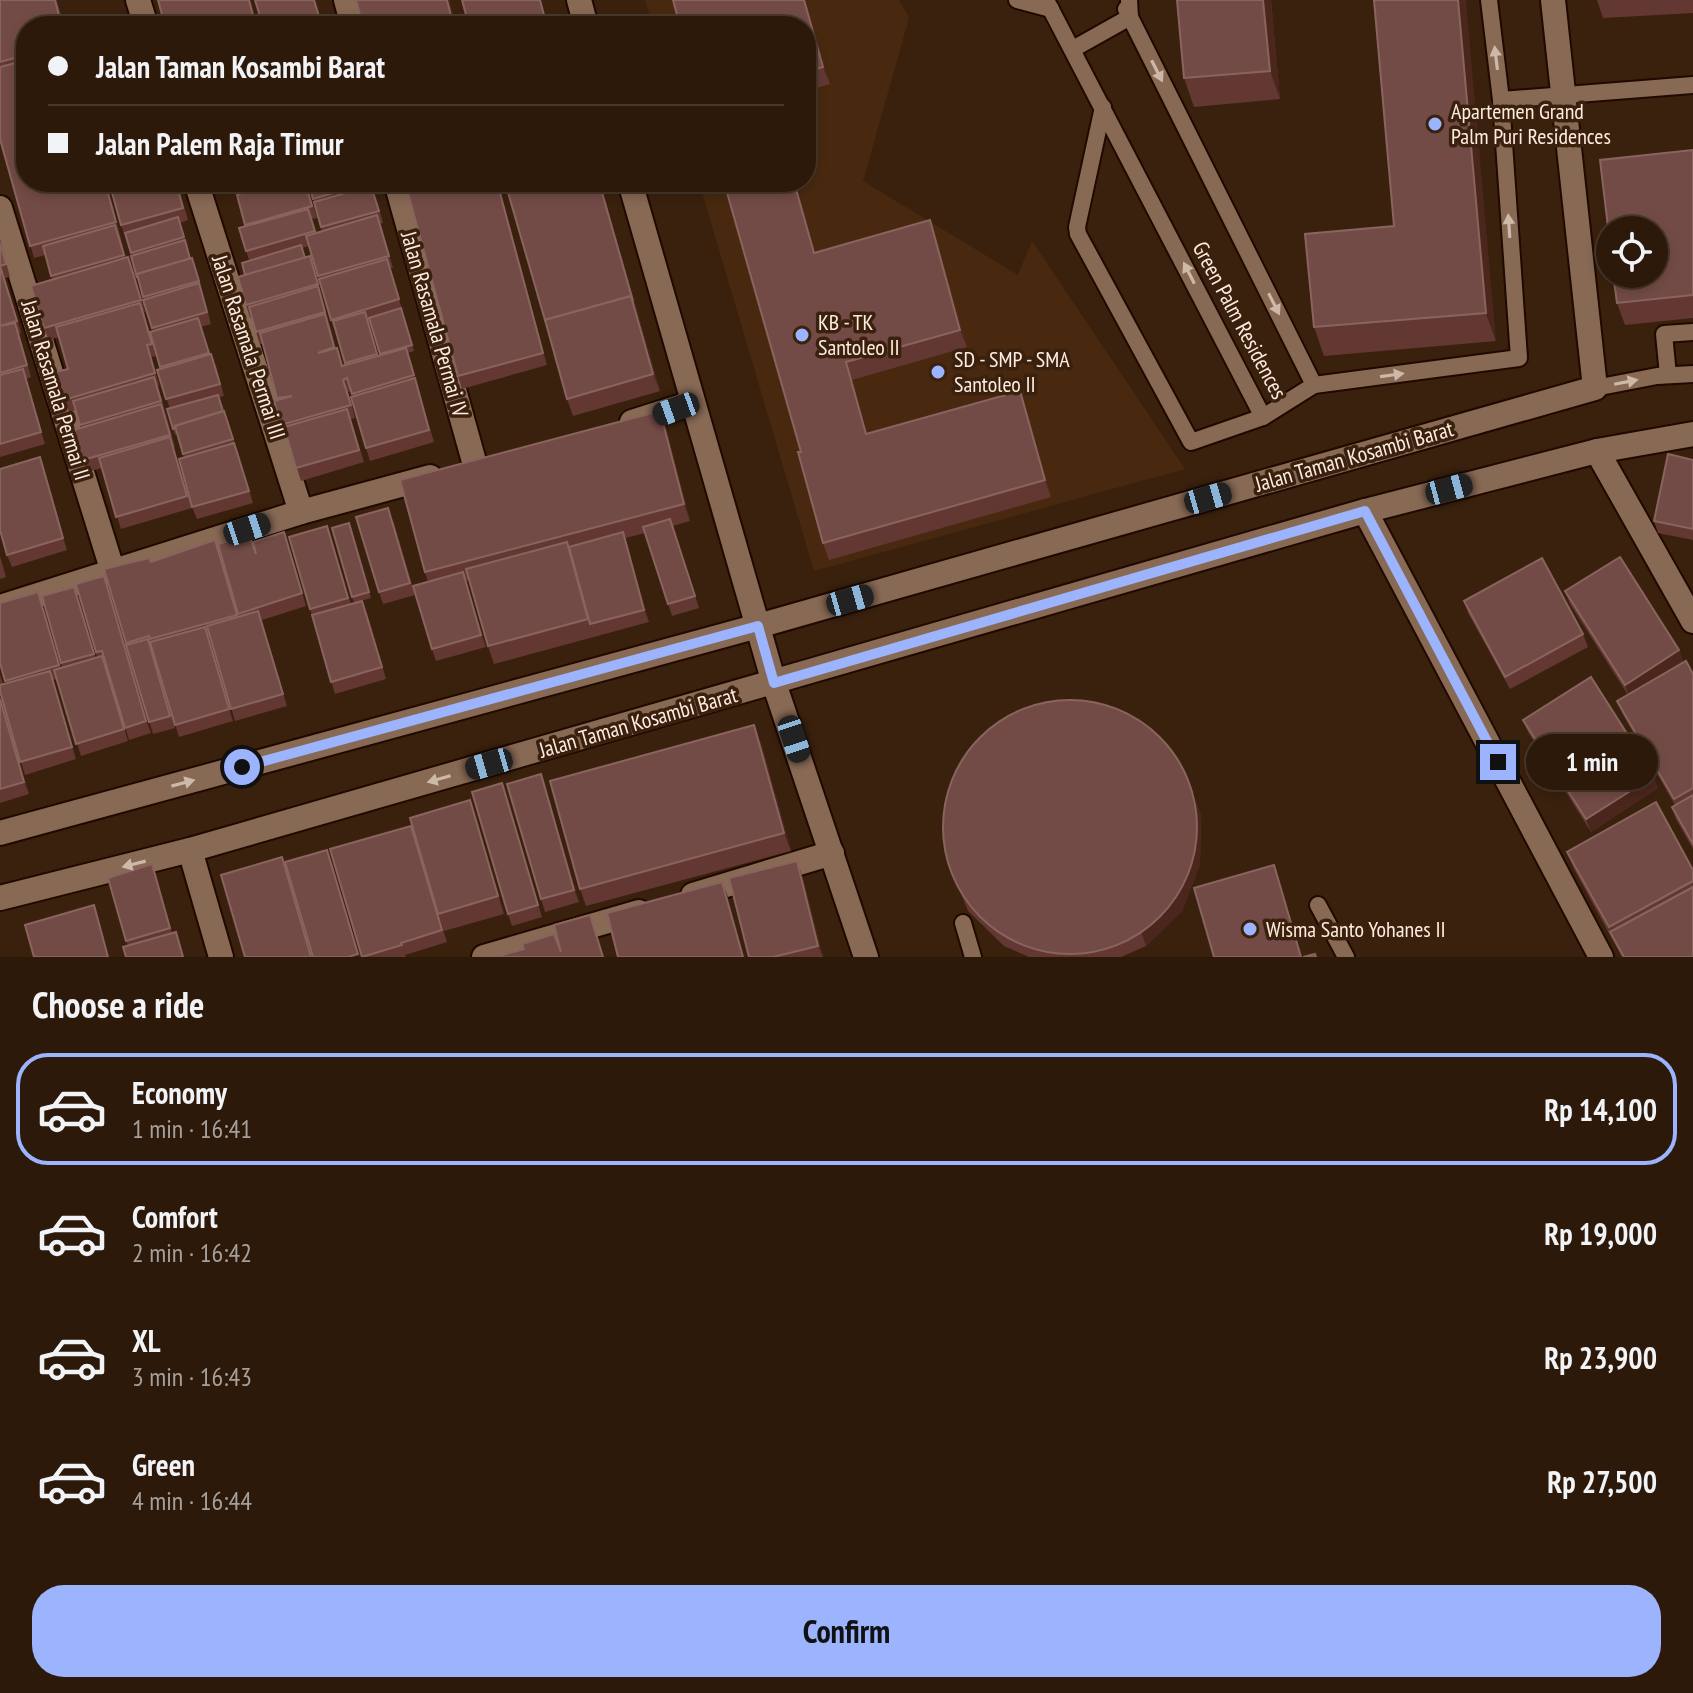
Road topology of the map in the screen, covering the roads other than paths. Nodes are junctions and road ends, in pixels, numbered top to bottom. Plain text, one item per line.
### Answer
1 (1017, 0) edge
2 (1121, 0) edge
3 (1489, 0) edge
4 (1553, 0) edge
5 (1049, 5) edge
6 (1130, 8) edge
7 (1073, 49) junction
8 (1693, 85) edge
9 (1564, 93) junction
10 (1501, 100) junction
11 (1103, 107) junction
12 (199, 192) edge
13 (399, 192) edge
14 (633, 192) edge
15 (0, 208) edge
16 (1693, 332) edge
17 (1693, 374) edge
18 (1668, 375) junction
19 (1314, 385) junction
20 (1595, 388) junction
21 (692, 403) junction
22 (1263, 417) junction
23 (613, 427) edge
24 (1693, 434) edge
25 (1597, 451) junction
26 (1365, 511) junction
27 (301, 512) junction
28 (113, 572) junction
29 (0, 607) edge
30 (1693, 621) edge
31 (760, 630) junction
32 (768, 682) junction
33 (0, 833) edge
34 (190, 850) junction
35 (832, 853) junction
36 (0, 898) edge
37 (1318, 905) dead end
38 (963, 923) dead end
39 (221, 957) edge
40 (484, 957) edge
41 (866, 957) edge
42 (973, 957) edge
43 (1346, 957) edge
44 (1601, 957) edge

1 - 5 lane
2 - 6 lane, Green Palm Residences
10 -> 3 lane
4 - 9 street
5 - 7 lane, Green Palm Residences
6 - 7 lane
6 -> 19 lane, Green Palm Residences
7 - 11 lane, Green Palm Residences
8 - 9 lane
9 - 10 lane
9 - 20 street
19 -> 10 lane
22 -> 11 lane, Green Palm Residences
11 - 22 lane
12 - 27 street, Jalan Rasamala Permai III
13 - 27 street, Jalan Rasamala Permai IV
14 - 21 street
15 - 28 street, Jalan Rasamala Permai II
16 - 18 lane
17 - 18 lane, Jalan Taman Kosambi Barat
20 -> 18 lane, Jalan Taman Kosambi Barat
19 - 22 lane, Green Palm Residences
20 - 31 street, Jalan Taman Kosambi Barat
21 - 23 street
21 - 31 street
24 - 25 street, Jalan Taman Kosambi Barat
25 - 26 street, Jalan Taman Kosambi Barat
25 - 30 street
26 - 32 street, Jalan Taman Kosambi Barat
26 - 44 street
27 - 28 street
28 - 29 street
31 - 32 street
33 -> 31 street, Jalan Taman Kosambi Barat
32 -> 34 street, Jalan Taman Kosambi Barat
32 - 35 street
34 -> 36 street, Jalan Taman Kosambi Barat
34 - 39 street
35 - 40 street
35 - 41 street
37 - 43 lane
38 - 42 lane

